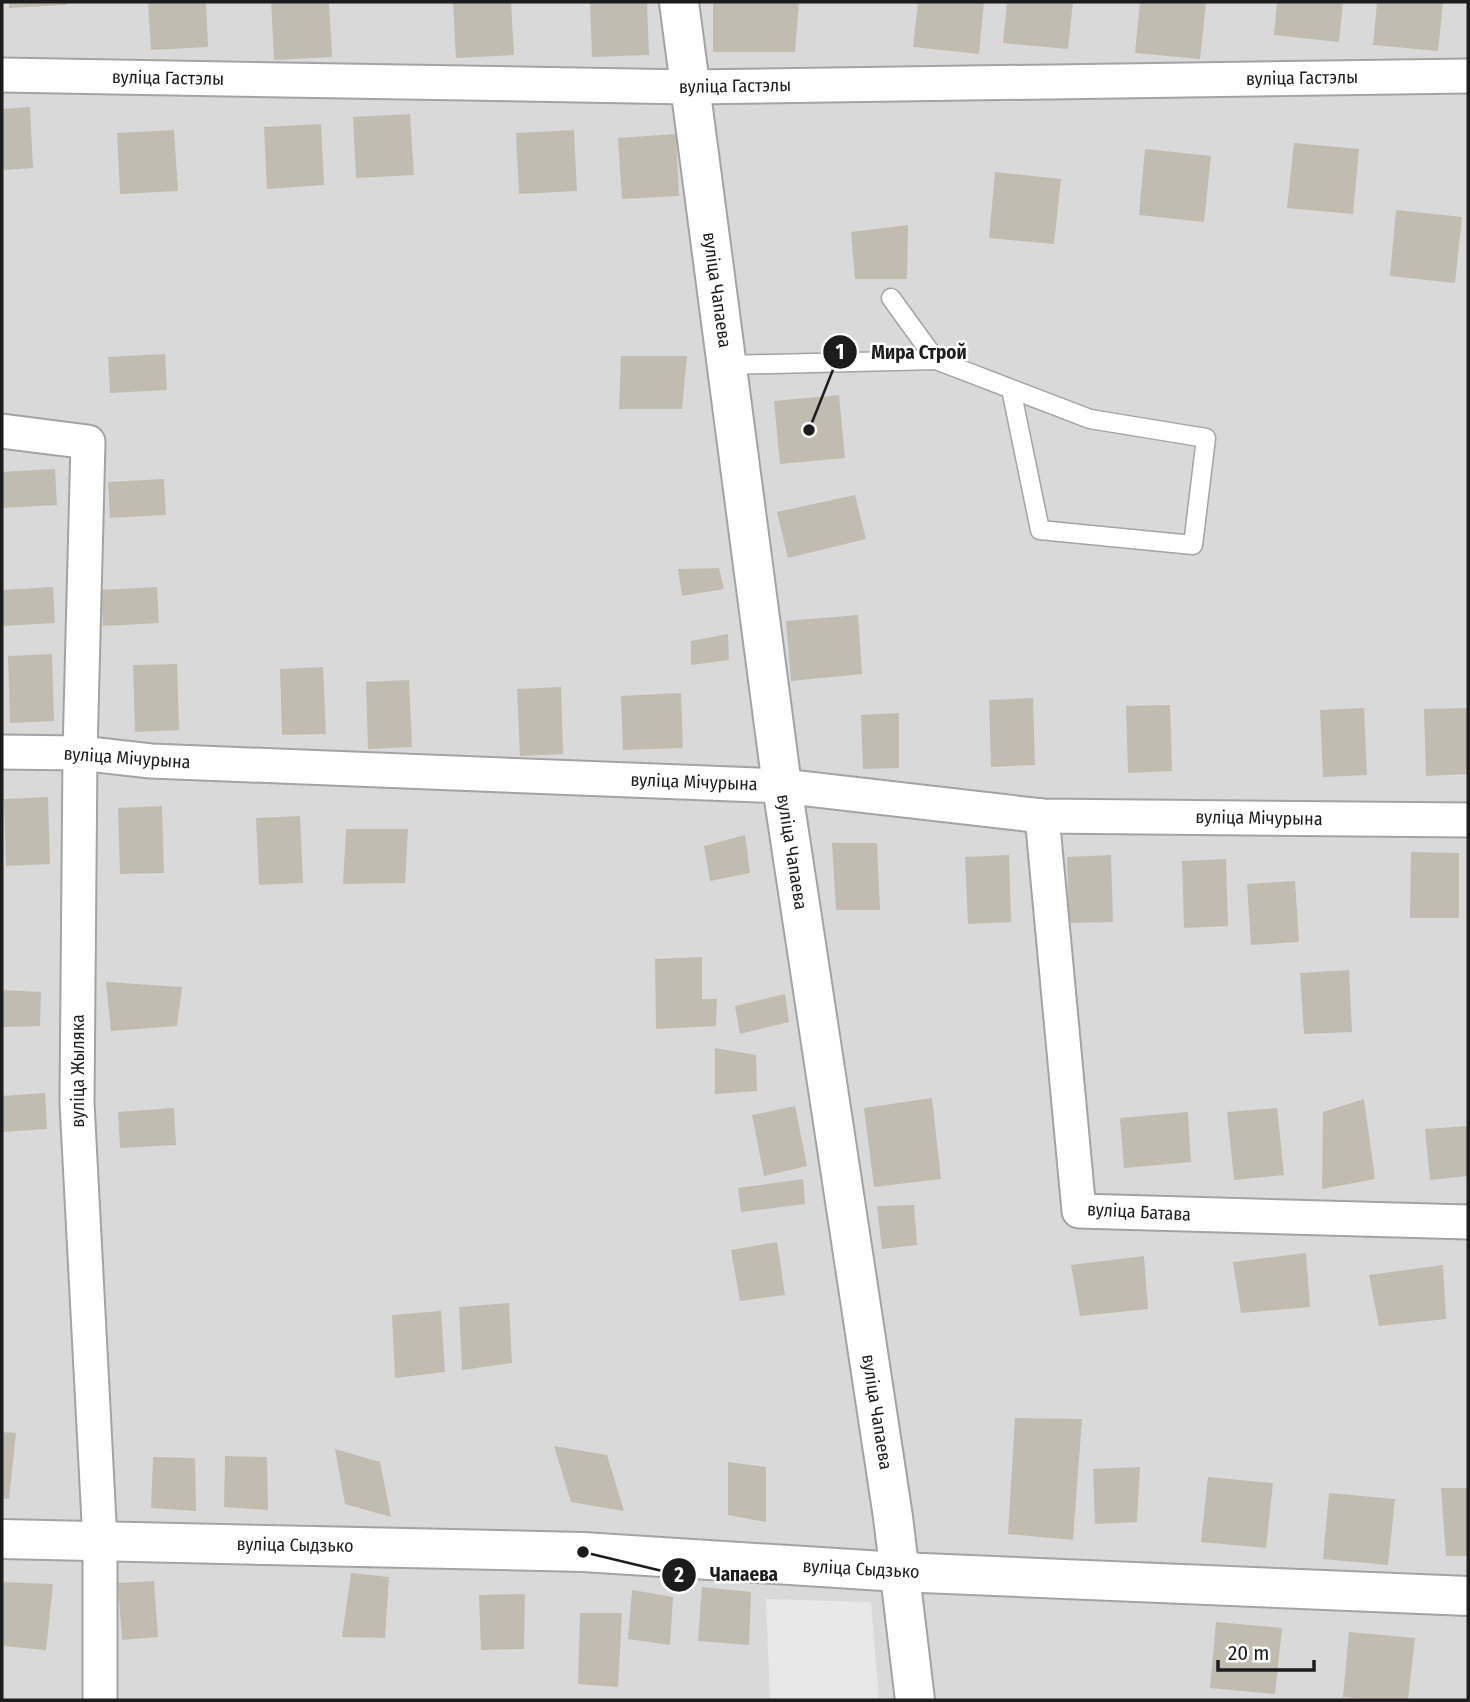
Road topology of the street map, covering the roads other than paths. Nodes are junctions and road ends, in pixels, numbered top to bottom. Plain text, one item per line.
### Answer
1 (678, 2) edge
2 (2, 75) edge
3 (1468, 76) edge
4 (690, 88) junction
5 (891, 298) dead end
6 (936, 360) junction
7 (727, 365) junction
8 (1011, 389) junction
9 (2, 431) edge
10 (2, 752) edge
11 (80, 753) junction
12 (782, 786) junction
13 (1042, 816) junction
14 (1468, 820) edge
15 (1468, 1222) edge
16 (2, 1539) edge
17 (100, 1541) junction
18 (900, 1572) junction
19 (1468, 1595) edge
20 (100, 1700) edge
21 (915, 1700) edge

1 - 4 street, вуліца Чапаева
2 - 4 street, вуліца Гастэлы
3 - 4 street, вуліца Гастэлы
4 - 7 street, вуліца Чапаева
5 - 6 lane
6 - 7 lane
6 - 8 lane
7 - 12 street, вуліца Чапаева
8 - 8 lane
9 - 11 street, вуліца Жыляка
10 - 11 street, вуліца Мічурына
11 - 12 street, вуліца Мічурына
11 - 17 street, вуліца Жыляка
12 - 13 street, вуліца Мічурына
12 - 18 street, вуліца Чапаева
13 - 14 street, вуліца Мічурына
13 - 15 street, вуліца Батава
16 - 17 street, вуліца Сыдзько
17 - 18 street, вуліца Сыдзько
17 - 20 street, вуліца Жыляка
18 - 19 street, вуліца Сыдзько
18 - 21 street, вуліца Чапаева

